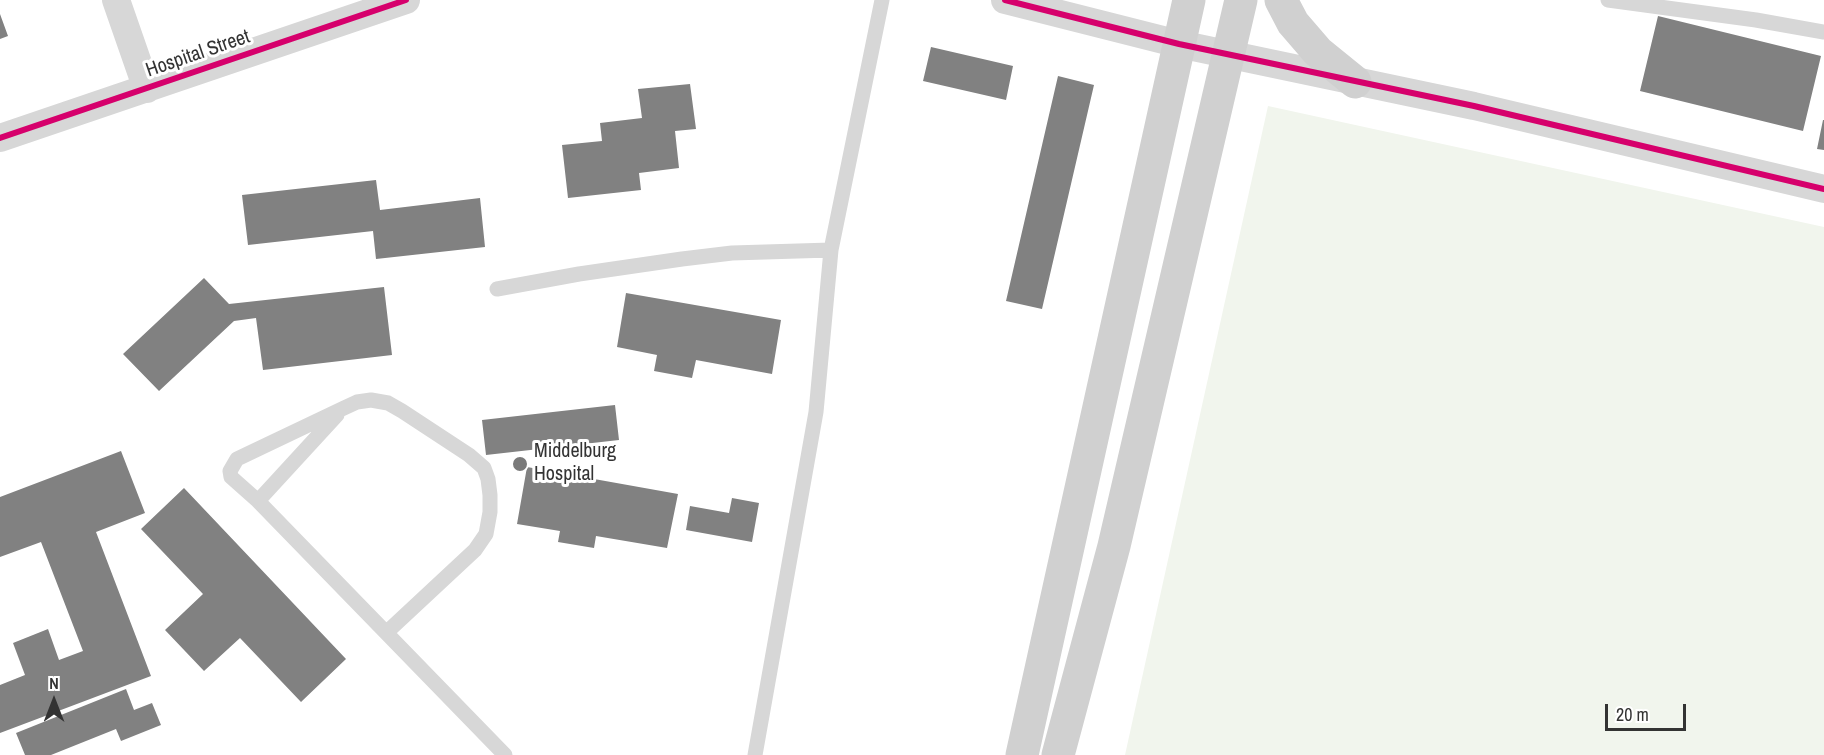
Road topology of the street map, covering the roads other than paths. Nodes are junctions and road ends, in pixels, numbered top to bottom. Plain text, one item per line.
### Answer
1 (116, 0) edge
2 (406, 0) edge
3 (882, 0) edge
4 (1005, 0) edge
5 (1189, 0) edge
6 (1240, 0) edge
7 (1281, 0) edge
8 (1608, 0) edge
9 (1824, 32) edge
10 (1179, 44) junction
11 (1228, 54) junction
12 (1355, 82) junction
13 (147, 88) junction
14 (0, 138) edge
15 (1824, 189) edge
16 (831, 250) junction
17 (497, 289) dead end
18 (344, 408) junction
19 (258, 501) junction
20 (387, 632) junction
21 (505, 755) edge
22 (755, 755) edge
23 (1022, 755) edge
24 (1058, 755) edge

1 - 13 street
2 - 13 street, Hospital Street
3 - 16 lane
4 - 10 street
5 - 10 main road
6 - 11 main road
7 - 12 main road
8 - 9 lane
10 - 11 street
10 - 23 main road
11 - 12 street
11 - 24 main road
12 - 15 street
13 - 14 street, Hospital Street
16 - 17 lane
16 - 22 lane
18 - 19 lane
18 - 19 lane
18 - 20 lane
19 - 20 lane
20 - 21 lane

